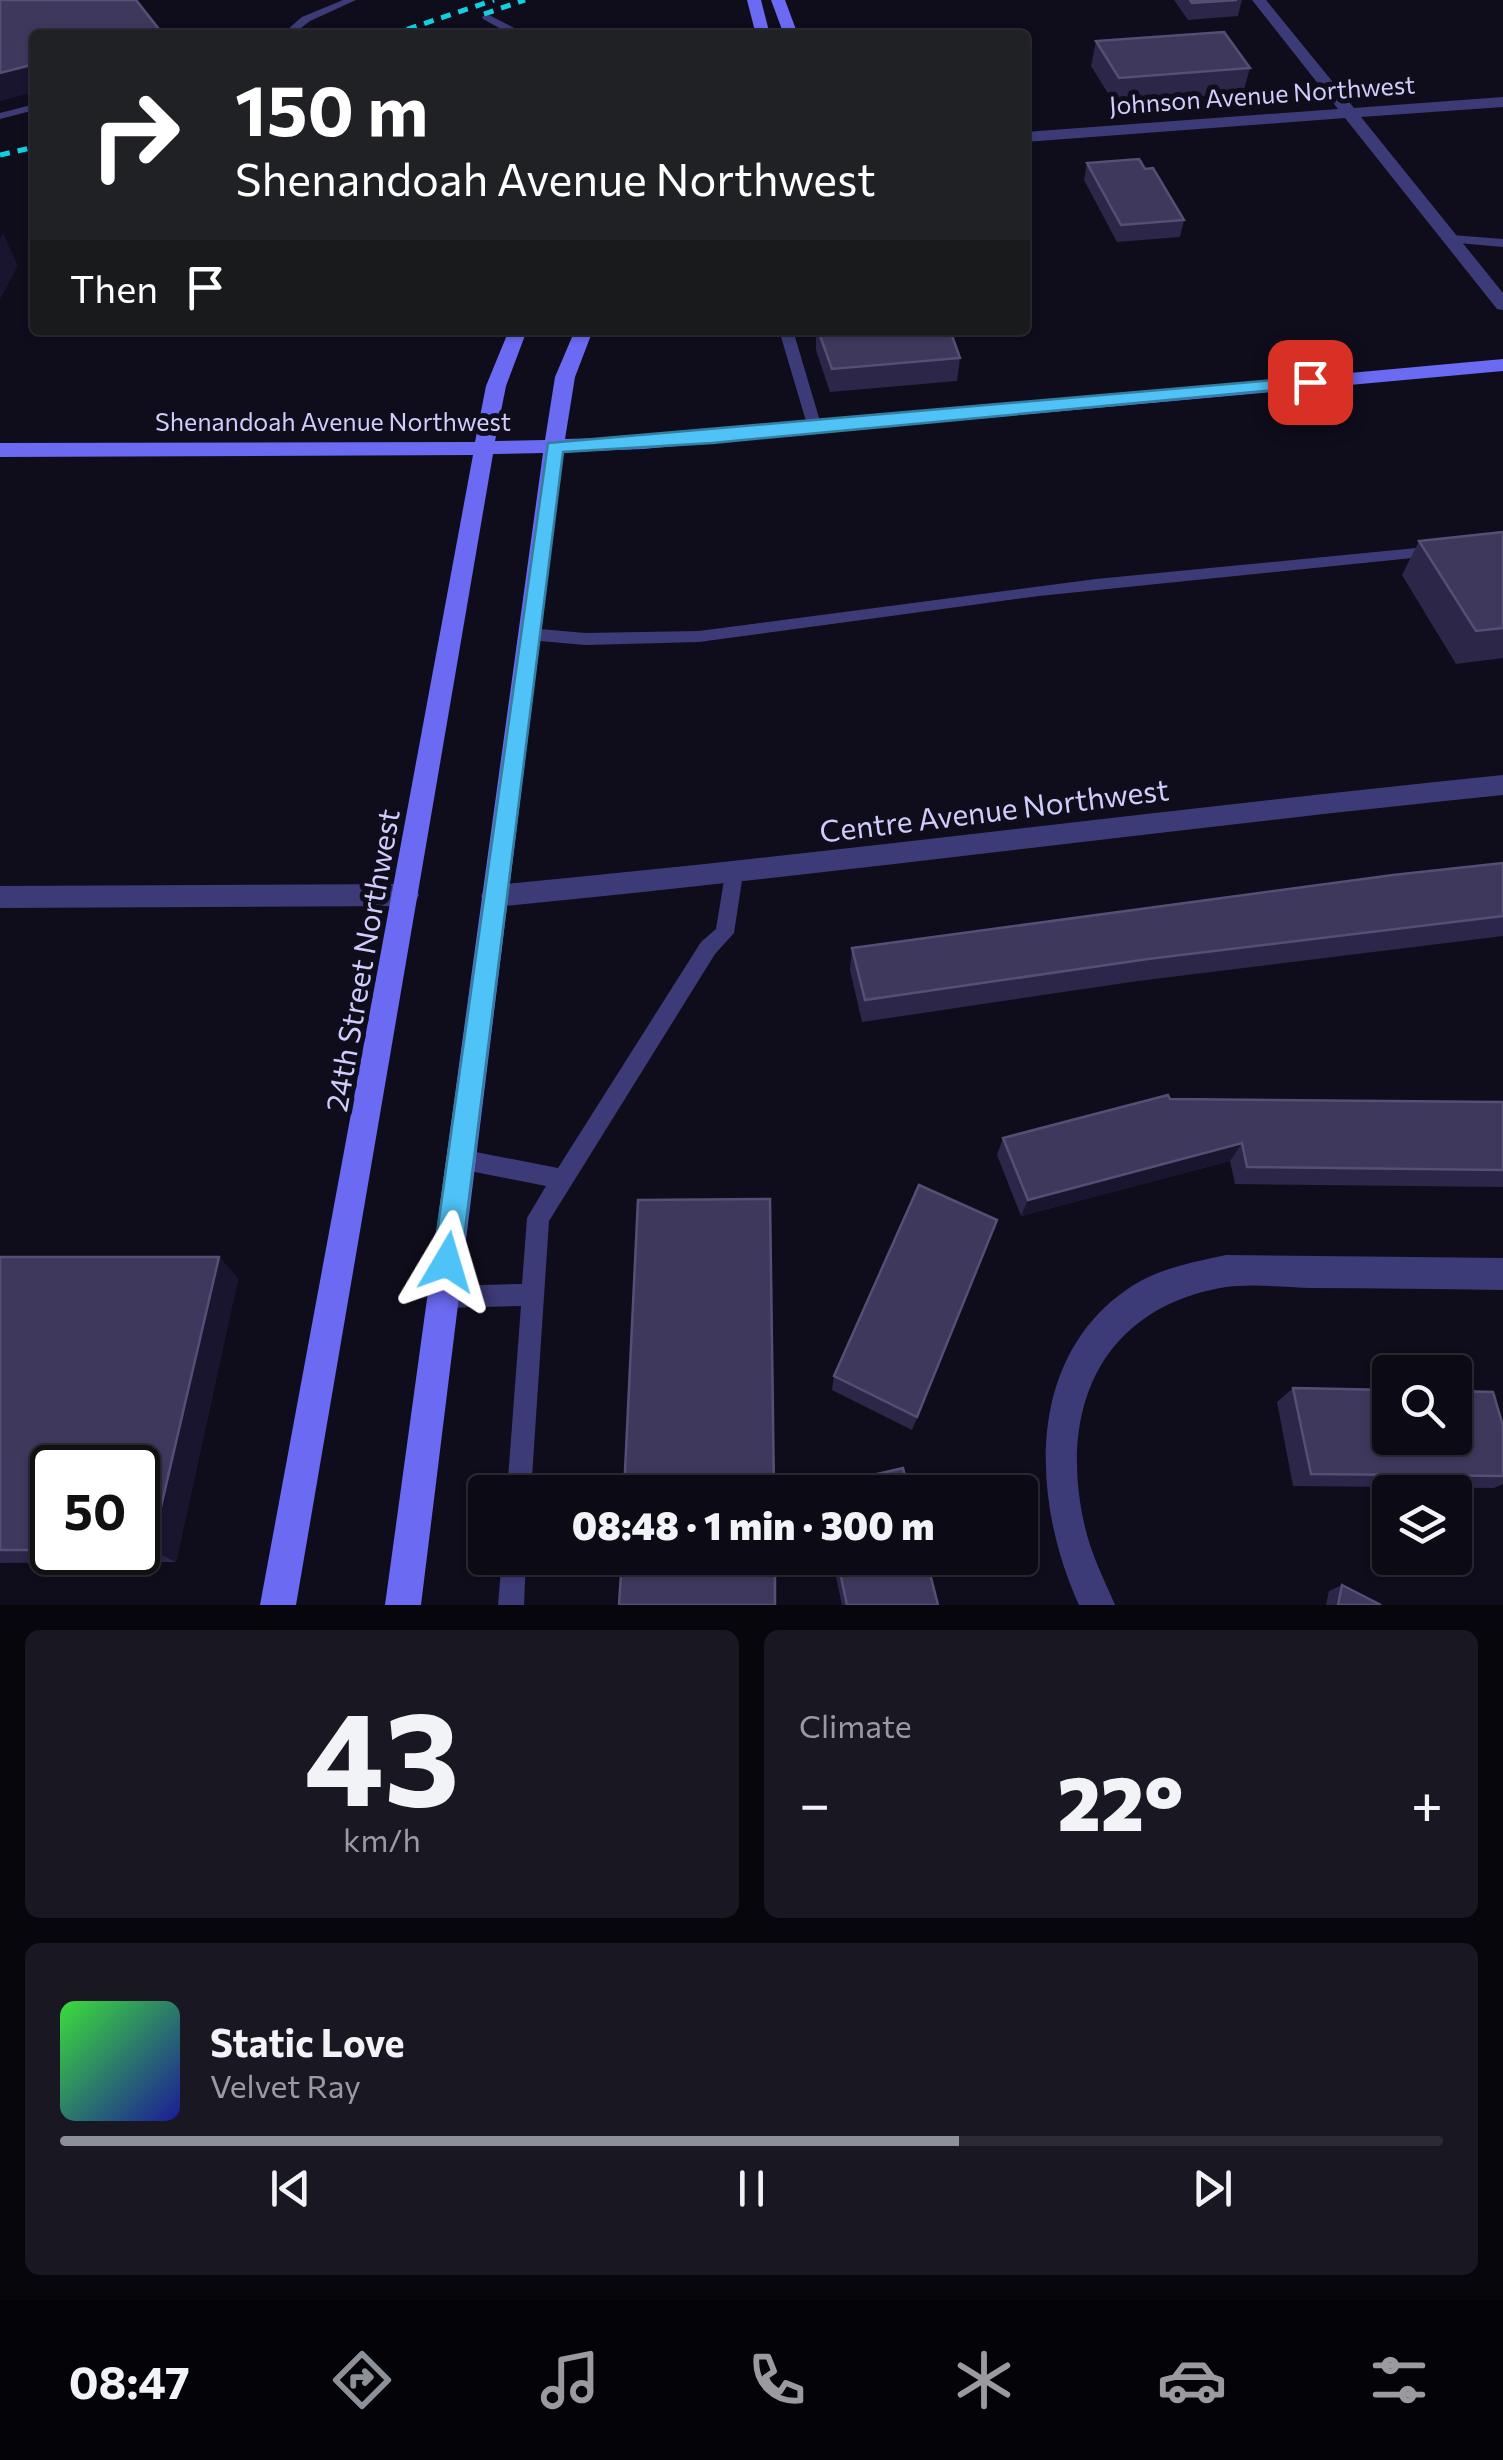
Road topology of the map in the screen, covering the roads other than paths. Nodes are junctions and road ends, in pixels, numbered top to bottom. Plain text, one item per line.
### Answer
1 (351, 0) edge
2 (754, 0) edge
3 (778, 0) edge
4 (1259, 0) edge
5 (486, 17) dead end
6 (293, 30) edge
7 (511, 30) edge
8 (762, 30) edge
9 (789, 30) edge
10 (1503, 102) edge
11 (30, 107) edge
12 (1350, 113) junction
13 (0, 116) edge
14 (1030, 137) edge
15 (1451, 239) junction
16 (1503, 243) edge
17 (1503, 304) edge
18 (516, 335) edge
19 (582, 335) edge
20 (787, 335) edge
21 (1503, 364) edge
22 (815, 428) junction
23 (554, 447) junction
24 (484, 448) junction
25 (0, 450) edge
26 (1445, 550) edge
27 (528, 634) junction
28 (1503, 785) edge
29 (734, 874) junction
30 (406, 895) junction
31 (494, 896) junction
32 (0, 898) edge
33 (460, 1159) junction
34 (563, 1179) junction
35 (1503, 1274) edge
36 (533, 1295) junction
37 (442, 1297) junction
38 (520, 1475) edge
39 (513, 1575) edge
40 (278, 1605) edge
41 (403, 1605) edge
42 (511, 1605) edge
43 (1097, 1605) edge

1 - 6 lane
2 - 8 main road
3 - 9 main road
4 - 12 street
5 - 7 lane
10 - 12 street, Johnson Avenue Northwest
11 - 13 lane
12 - 14 street, Johnson Avenue Northwest
12 - 15 street
15 - 16 lane
15 - 17 street
18 - 24 main road, 24th Street Northwest
19 - 23 main road
20 - 22 lane
21 - 22 main road, Shenandoah Avenue Northwest
22 - 23 main road, Shenandoah Avenue Northwest
23 - 24 main road, Shenandoah Avenue Northwest
23 - 27 main road
24 - 25 main road, Shenandoah Avenue Northwest
24 - 30 main road, 24th Street Northwest
26 - 27 lane
27 - 31 main road
28 - 29 street, Centre Avenue Northwest
29 - 31 street, Centre Avenue Northwest
29 - 34 lane
30 - 32 street
30 - 40 main road, 24th Street Northwest
31 - 33 main road
33 - 34 lane
33 - 37 main road
34 - 36 lane
35 - 43 street
36 - 37 lane
36 - 38 lane
37 - 41 main road
39 - 42 lane

